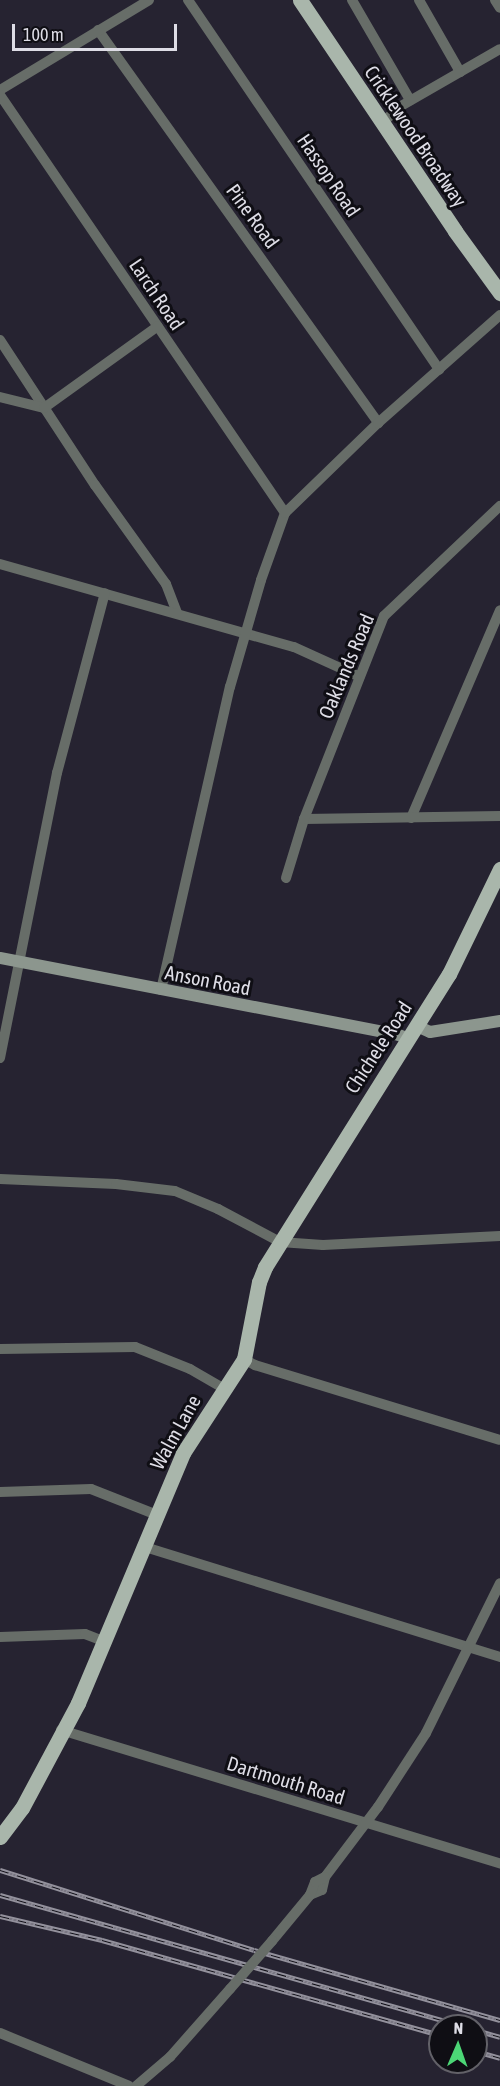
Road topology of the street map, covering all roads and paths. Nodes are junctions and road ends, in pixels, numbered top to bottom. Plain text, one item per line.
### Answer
1 (149, 0) edge
2 (188, 0) edge
3 (300, 0) edge
4 (352, 0) edge
5 (419, 0) edge
6 (495, 0) edge
7 (500, 8) edge
8 (98, 30) junction
9 (500, 49) edge
10 (460, 72) junction
11 (0, 90) edge
12 (0, 95) edge
13 (410, 100) junction
14 (382, 123) junction
15 (500, 293) edge
16 (500, 315) edge
17 (158, 326) junction
18 (0, 340) edge
19 (439, 370) junction
20 (0, 397) edge
21 (44, 408) junction
22 (378, 423) junction
23 (500, 506) edge
24 (285, 513) junction
25 (0, 564) edge
26 (105, 593) junction
27 (500, 610) edge
28 (177, 612) junction
29 (247, 633) junction
30 (360, 677) junction
31 (500, 816) edge
32 (304, 819) junction
33 (411, 819) junction
34 (500, 869) edge
35 (286, 878) dead end
36 (0, 958) edge
37 (17, 963) junction
38 (161, 990) junction
39 (500, 1021) edge
40 (417, 1026) junction
41 (409, 1039) junction
42 (0, 1058) edge
43 (0, 1179) edge
44 (500, 1236) edge
45 (280, 1242) junction
46 (0, 1349) edge
47 (244, 1359) junction
48 (224, 1389) junction
49 (500, 1440) edge
50 (0, 1492) edge
51 (157, 1515) junction
52 (145, 1547) junction
53 (500, 1583) edge
54 (0, 1636) edge
55 (103, 1641) junction
56 (469, 1648) junction
57 (500, 1657) edge
58 (61, 1730) junction
59 (365, 1823) junction
60 (0, 1838) edge
61 (500, 1863) edge
62 (0, 2034) edge
63 (129, 2086) edge
64 (136, 2086) edge

1 - 8 street
2 - 19 street, Hassop Road
3 - 14 main road, Cricklewood Broadway
4 - 13 street
5 - 10 street
6 - 7 street
8 - 11 street
8 - 22 street, Pine Road
9 - 10 street
10 - 13 street
12 - 17 street, Larch Road
13 - 14 street
14 - 15 main road, Cricklewood Broadway
16 - 19 street
17 - 21 street
17 - 24 street, Larch Road
18 - 21 street
19 - 22 street
20 - 21 street
21 - 28 street
22 - 24 street
23 - 30 street, Oaklands Road
24 - 29 street
25 - 26 street
26 - 28 street
26 - 37 street
27 - 33 street
28 - 29 street
29 - 30 street
29 - 38 street
30 - 32 street, Oaklands Road
31 - 33 street
32 - 33 street
32 - 35 street, Oaklands Road
34 - 40 main road, Chichele Road
36 - 37 street, Anson Road
37 - 38 street, Anson Road
37 - 42 street
38 - 41 street, Anson Road
39 - 40 street
40 - 41 main road, Chichele Road
41 - 45 main road, Chichele Road
43 - 45 street
44 - 45 street
45 - 47 main road, Walm Lane
46 - 48 street
47 - 48 main road, Walm Lane
47 - 49 street
48 - 51 main road, Walm Lane
50 - 51 street
51 - 52 main road, Walm Lane
52 - 55 main road, Walm Lane
52 - 56 street
53 - 56 street
54 - 55 street
55 - 58 main road, Walm Lane
56 - 57 street
56 - 59 street
58 - 59 street, Dartmouth Road
58 - 60 main road, Walm Lane
59 - 61 street, Dartmouth Road
59 - 64 street, bridge
62 - 63 street

